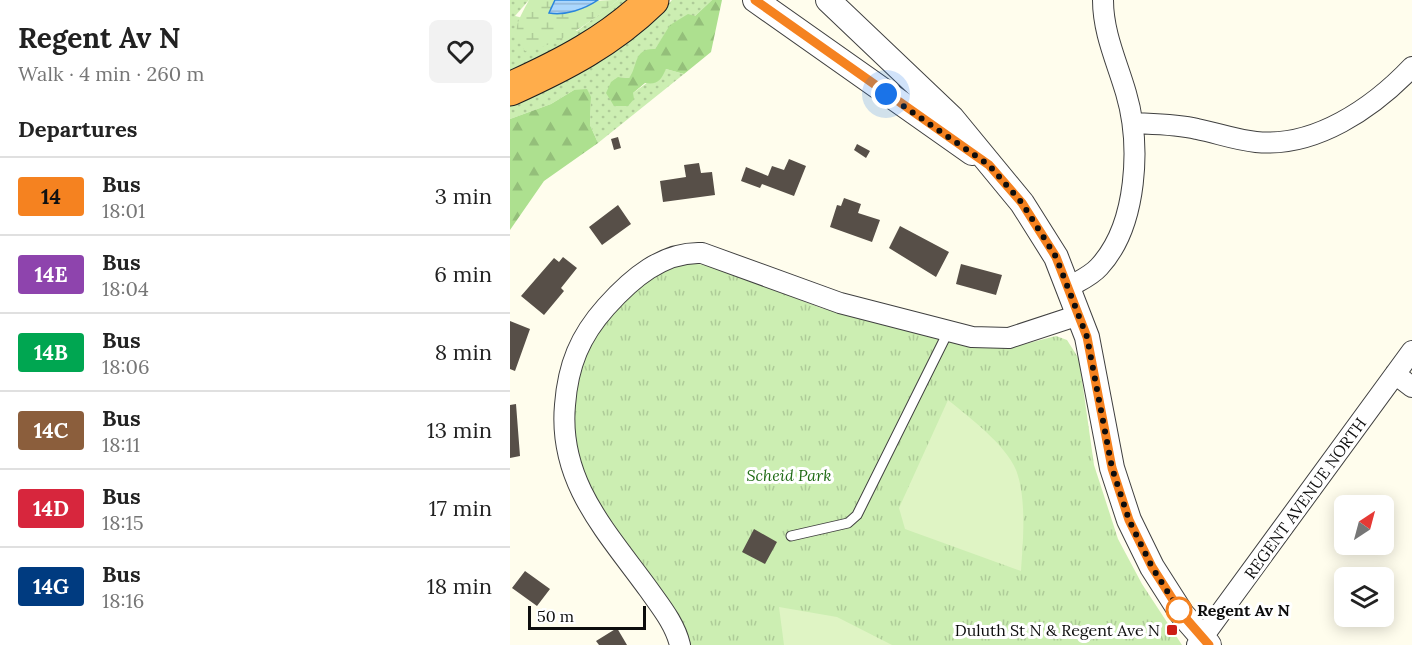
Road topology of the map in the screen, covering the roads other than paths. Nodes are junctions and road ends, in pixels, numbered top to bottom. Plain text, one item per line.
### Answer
1 (652, 0) edge
2 (755, 0) edge
3 (828, 0) edge
4 (1103, 0) edge
5 (1412, 67) edge
6 (510, 89) edge
7 (1133, 123) junction
8 (989, 165) junction
9 (1069, 287) junction
10 (1079, 315) junction
11 (948, 332) junction
12 (1412, 351) edge
13 (1395, 374) junction
14 (1412, 387) edge
15 (790, 536) dead end
16 (1202, 642) edge
17 (680, 645) edge

1 - 6 highway
2 - 8 street
3 - 8 street
4 - 7 street
5 - 7 street
7 - 9 street
8 - 9 street
9 - 10 street
10 - 11 street
10 - 16 street
11 - 15 lane
11 - 17 street
12 - 13 street, REGENT AVENUE NORTH
13 - 14 street
13 - 16 street, REGENT AVENUE NORTH

